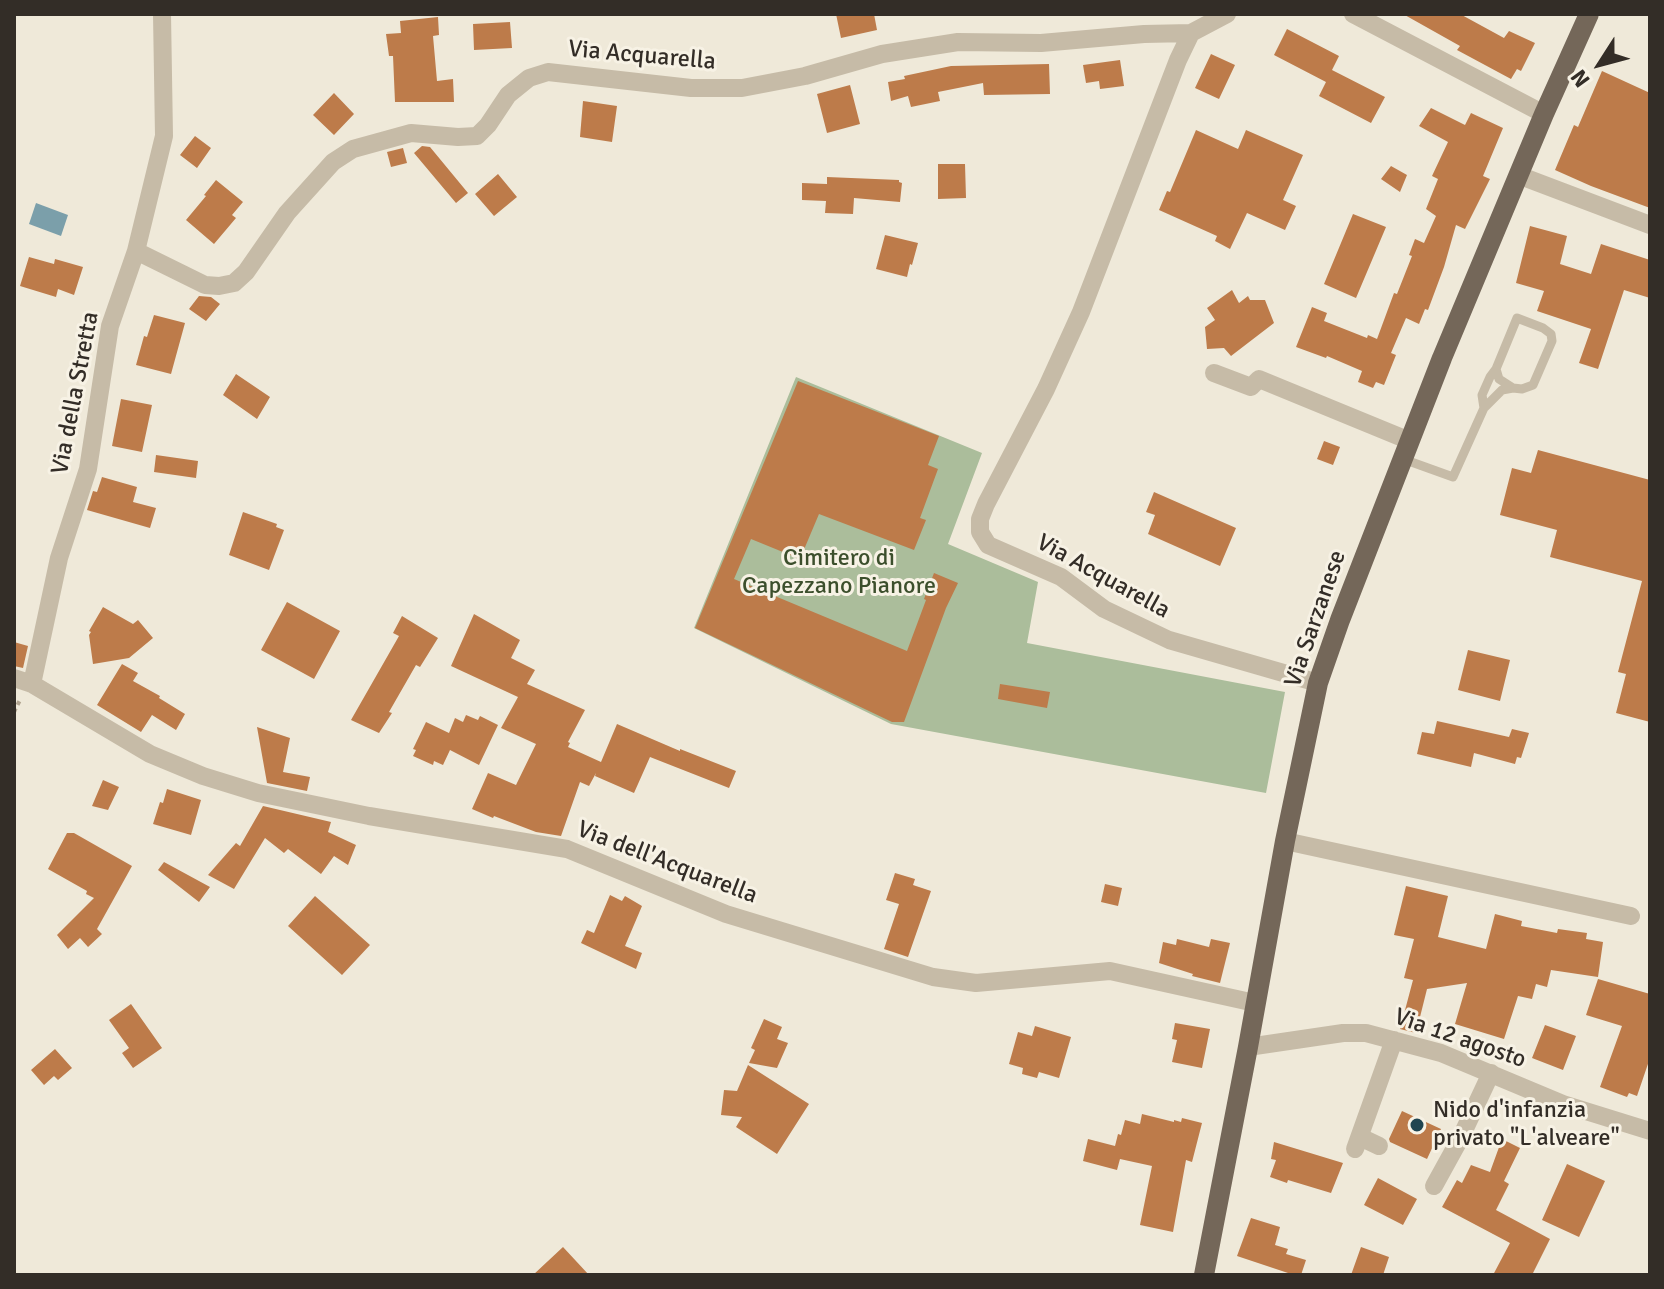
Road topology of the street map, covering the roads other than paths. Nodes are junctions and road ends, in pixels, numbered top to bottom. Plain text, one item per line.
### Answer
1 (162, 14) edge
2 (1227, 14) edge
3 (1353, 14) edge
4 (1589, 14) edge
5 (1191, 33) junction
6 (1544, 114) junction
7 (1518, 175) junction
8 (1650, 225) edge
9 (136, 251) junction
10 (1496, 369) junction
11 (1214, 373) dead end
12 (1513, 388) junction
13 (1484, 408) junction
14 (1406, 450) junction
15 (23, 681) edge
16 (1318, 683) junction
17 (1285, 841) junction
18 (1631, 916) dead end
19 (1255, 1003) junction
20 (1394, 1040) junction
21 (1248, 1047) junction
22 (1491, 1073) junction
23 (1650, 1131) edge
24 (1379, 1146) dead end
25 (1434, 1186) dead end
26 (1204, 1275) edge

1 - 9 street, Via della Stretta
2 - 5 street, Via Acquarella
3 - 6 street
4 - 6 main road, Via Sarzanese
5 - 9 street, Via Acquarella
5 - 16 street, Via Acquarella
6 - 7 main road, Via Sarzanese
7 - 8 street
7 - 14 main road, Via Sarzanese
9 - 15 street, Via della Stretta
10 - 12 lane
10 - 12 lane
10 - 13 lane
11 - 14 street
12 - 13 lane
13 - 14 lane
14 - 16 main road, Via Sarzanese
15 - 19 street, Via dell'Acquarella
16 - 17 main road, Via Sarzanese
17 - 18 street
17 - 19 main road, Via Sarzanese
19 - 21 main road, Via Sarzanese
20 - 21 street, Via 12 agosto
20 - 22 street, Via 12 agosto
20 - 24 street
21 - 26 main road, Via Sarzanese
22 - 23 street, Via 12 agosto
22 - 25 street

